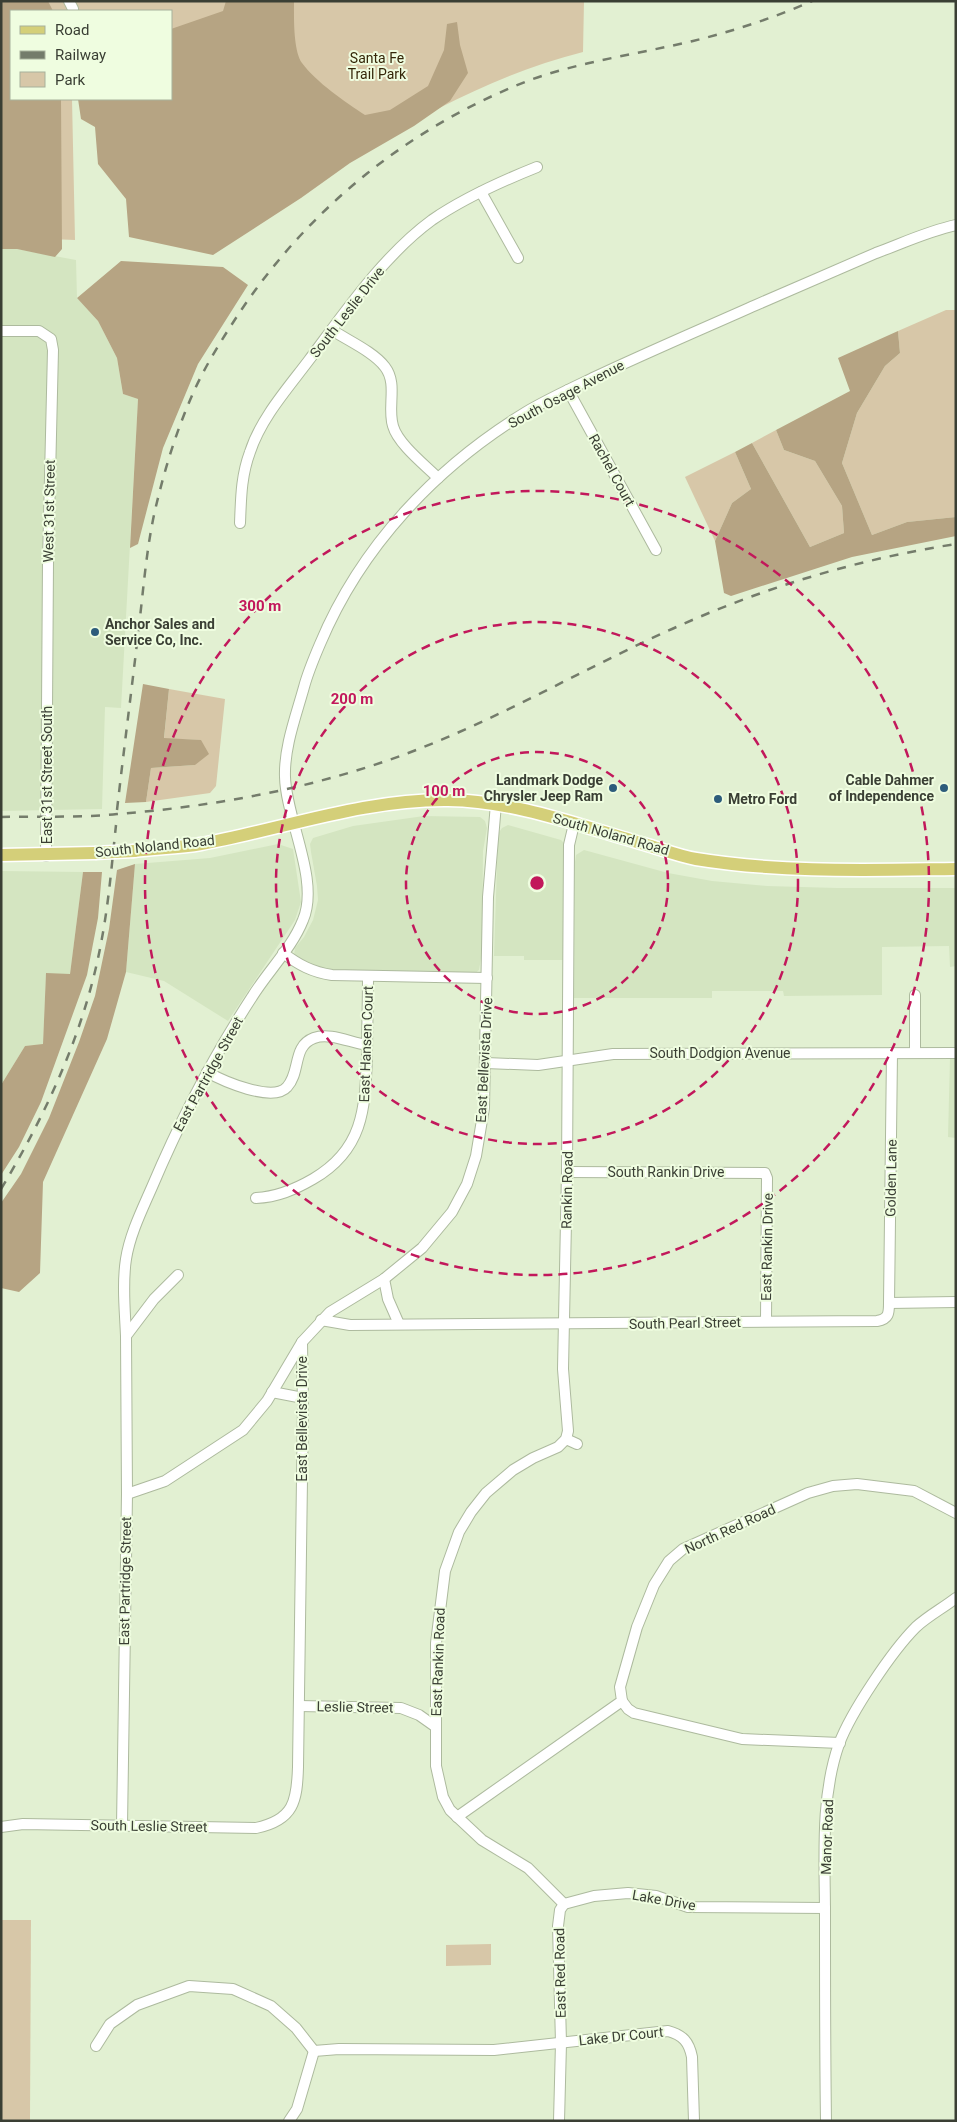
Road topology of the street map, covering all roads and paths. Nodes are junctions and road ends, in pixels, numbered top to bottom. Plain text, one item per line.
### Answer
1 (537, 167) dead end
2 (481, 192) junction
3 (956, 225) edge
4 (518, 258) dead end
5 (332, 330) junction
6 (1, 332) edge
7 (568, 390) junction
8 (438, 478) junction
9 (240, 523) dead end
10 (656, 550) dead end
11 (47, 694) joint
12 (496, 804) junction
13 (294, 824) junction
14 (574, 824) junction
15 (1, 855) edge
16 (46, 856) junction
17 (956, 869) edge
18 (283, 953) junction
19 (368, 977) junction
20 (487, 978) junction
21 (915, 995) dead end
22 (367, 1045) junction
23 (915, 1052) junction
24 (892, 1053) junction
25 (956, 1053) edge
26 (568, 1060) junction
27 (486, 1063) junction
28 (207, 1072) junction
29 (567, 1172) junction
30 (765, 1173) joint
31 (256, 1198) dead end
32 (178, 1275) dead end
33 (384, 1279) junction
34 (956, 1302) edge
35 (889, 1303) junction
36 (321, 1320) junction
37 (766, 1321) junction
38 (399, 1324) junction
39 (565, 1324) junction
40 (126, 1336) junction
41 (302, 1342) junction
42 (272, 1392) junction
43 (303, 1398) junction
44 (566, 1439) junction
45 (577, 1444) dead end
46 (127, 1494) junction
47 (956, 1513) edge
48 (956, 1598) edge
49 (622, 1701) junction
50 (299, 1706) junction
51 (436, 1727) junction
52 (840, 1743) junction
53 (290, 1809) joint
54 (457, 1817) junction
55 (122, 1826) junction
56 (1, 1827) edge
57 (564, 1904) junction
58 (825, 1908) junction
59 (561, 2042) junction
60 (96, 2046) dead end
61 (314, 2051) junction
62 (289, 2121) edge
63 (559, 2121) edge
64 (694, 2121) edge
65 (826, 2121) edge

1 - 2 street, South Leslie Drive
2 - 4 street
2 - 5 street, South Leslie Drive
3 - 7 street, South Osage Avenue
5 - 8 street
5 - 9 street, South Leslie Drive
6 - 11 street, West 31st Street
7 - 8 street, South Osage Avenue
7 - 10 street, Rachel Court
8 - 13 street, South Osage Avenue
11 - 16 street, East 31st Street South
12 - 13 main road, South Noland Road
12 - 14 main road, South Noland Road
12 - 20 street, East Bellevista Drive
13 - 16 main road, South Noland Road, bridge
13 - 18 street, East Partridge Street
14 - 17 main road, South Noland Road
14 - 26 street, Rankin Road
15 - 16 main road, South Noland Road
18 - 19 street
18 - 28 street, East Partridge Street
19 - 20 street
19 - 22 street, East Hansen Court
20 - 27 street, East Bellevista Drive
21 - 23 street
22 - 28 street
22 - 31 street, East Hansen Court
23 - 24 street, South Dodgion Avenue
23 - 25 street, South Dodgion Avenue
24 - 26 street, South Dodgion Avenue
24 - 35 street, Golden Lane
26 - 27 street, South Dodgion Avenue
26 - 29 street, Rankin Road
27 - 33 street, East Bellevista Drive
28 - 40 street, East Partridge Street
29 - 30 street, South Rankin Drive
29 - 39 street, Rankin Road
30 - 37 street, East Rankin Drive
32 - 40 street
33 - 36 street, East Bellevista Drive
33 - 38 street
34 - 35 street
35 - 37 street, South Pearl Street
36 - 38 street, South Pearl Street
36 - 41 street, East Bellevista Drive
37 - 39 street, South Pearl Street
38 - 39 street, South Pearl Street
39 - 44 street, Rankin Road
40 - 46 street, East Partridge Street
41 - 42 street
41 - 43 street, East Bellevista Drive
42 - 43 street
42 - 46 street
43 - 50 street, East Bellevista Drive
44 - 45 street
44 - 51 street, East Rankin Road
46 - 55 street, East Partridge Street
47 - 49 street, North Red Road
48 - 52 street, Manor Road
49 - 52 street
49 - 54 street
50 - 51 street, Leslie Street
50 - 53 street, East Bellevista Drive
51 - 54 street, East Rankin Road
52 - 58 street, Manor Road
53 - 55 street, South Leslie Street
54 - 57 street
55 - 56 street, South Leslie Street
57 - 58 street, Lake Drive
57 - 59 street, East Red Road
58 - 65 street, Manor Road
59 - 61 street
59 - 63 street, East Red Road
59 - 64 street, Lake Dr Court
60 - 61 street
61 - 62 street

